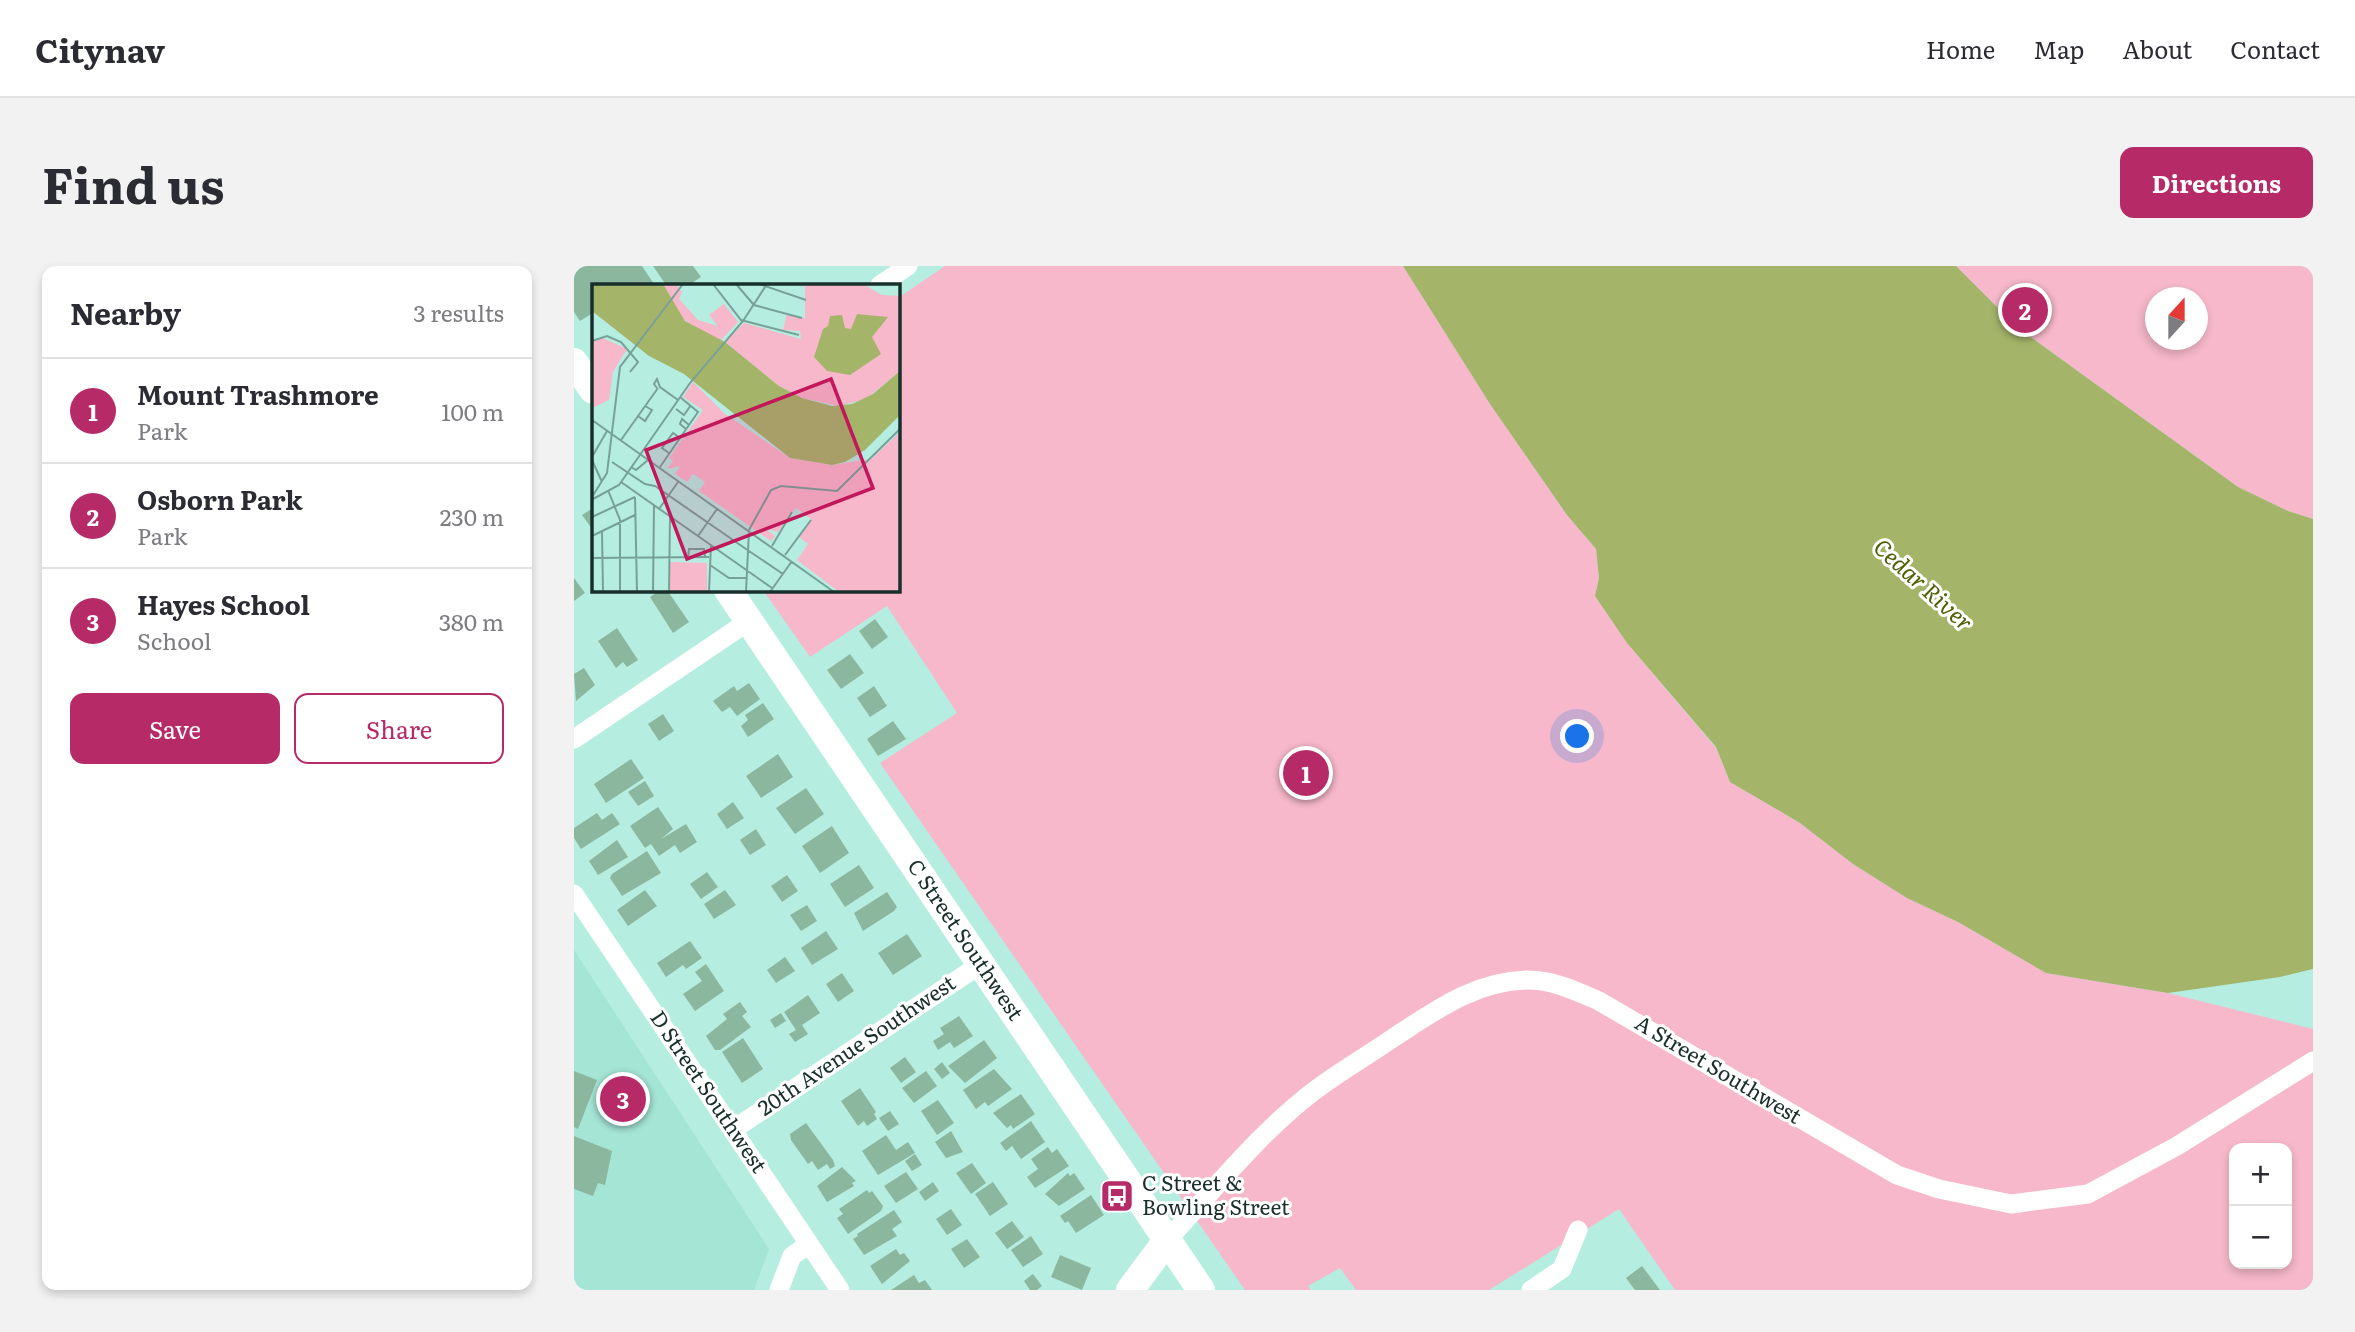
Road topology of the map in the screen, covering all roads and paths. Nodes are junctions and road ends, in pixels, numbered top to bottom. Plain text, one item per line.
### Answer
1 (908, 266) edge
2 (881, 284) edge
3 (574, 362) edge
4 (592, 389) edge
5 (728, 592) edge
6 (749, 621) junction
7 (574, 739) edge
8 (574, 894) edge
9 (981, 964) junction
10 (2313, 1061) edge
11 (734, 1129) junction
12 (1578, 1230) dead end
13 (1168, 1240) junction
14 (809, 1244) junction
15 (779, 1290) edge
16 (840, 1290) edge
17 (1130, 1290) edge
18 (1201, 1290) edge
19 (1531, 1290) edge

1 - 2 street
3 - 4 main road
5 - 6 main road, C Street Southwest
6 - 7 street
6 - 9 main road, C Street Southwest
8 - 11 street, D Street Southwest
9 - 11 street, 20th Avenue Southwest
9 - 13 main road, C Street Southwest
10 - 13 street, A Street Southwest
11 - 14 street, D Street Southwest
12 - 19 street
13 - 17 main road
13 - 18 main road, C Street Southwest
14 - 15 street
14 - 16 street, D Street Southwest

